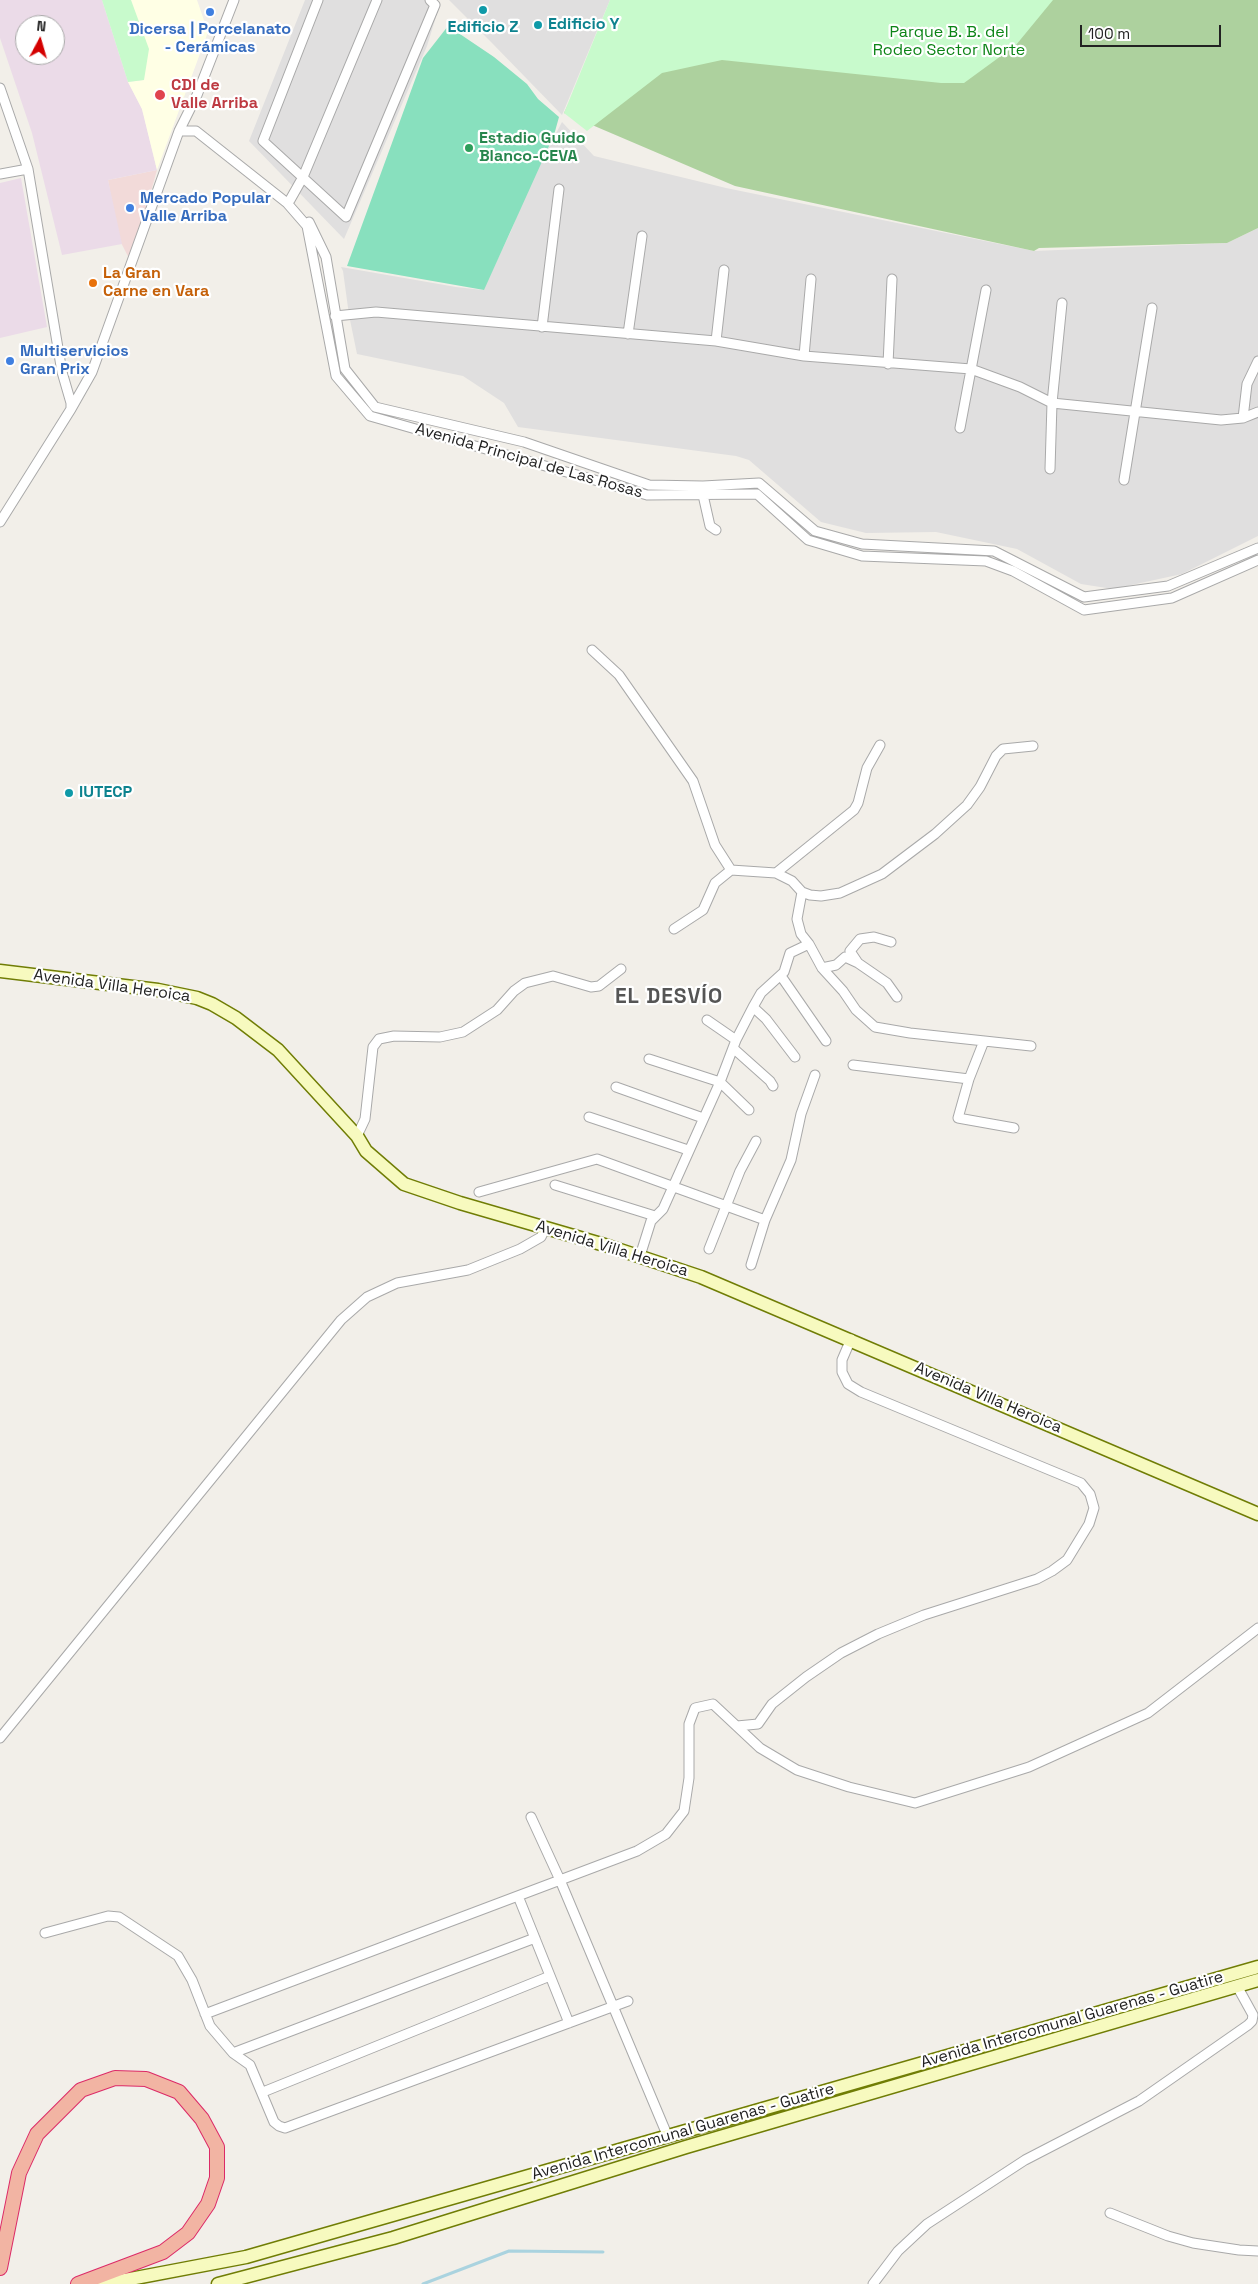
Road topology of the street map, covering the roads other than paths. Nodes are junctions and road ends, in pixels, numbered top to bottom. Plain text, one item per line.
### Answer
1 (234, 0) edge
2 (318, 0) edge
3 (377, 0) edge
4 (430, 0) edge
5 (0, 88) edge
6 (181, 128) junction
7 (28, 169) junction
8 (0, 174) edge
9 (303, 177) junction
10 (559, 189) dead end
11 (290, 200) junction
12 (642, 236) dead end
13 (724, 270) dead end
14 (811, 279) dead end
15 (892, 279) dead end
16 (986, 290) dead end
17 (1062, 303) dead end
18 (1152, 308) dead end
19 (335, 316) junction
20 (542, 327) junction
21 (628, 334) junction
22 (716, 341) junction
23 (804, 356) junction
24 (1258, 361) edge
25 (888, 364) junction
26 (971, 369) junction
27 (1052, 403) junction
28 (71, 410) junction
29 (1134, 412) junction
30 (1258, 412) edge
31 (1244, 418) junction
32 (960, 428) dead end
33 (1050, 468) dead end
34 (1124, 480) dead end
35 (703, 495) junction
36 (0, 522) edge
37 (716, 530) dead end
38 (1258, 548) edge
39 (1258, 560) edge
40 (592, 650) dead end
41 (880, 746) dead end
42 (1033, 746) dead end
43 (731, 870) junction
44 (776, 873) junction
45 (802, 892) junction
46 (674, 929) dead end
47 (891, 942) dead end
48 (809, 944) junction
49 (858, 963) junction
50 (822, 968) junction
51 (621, 969) dead end
52 (0, 971) edge
53 (781, 976) junction
54 (898, 997) dead end
55 (753, 1007) junction
56 (707, 1020) dead end
57 (826, 1041) dead end
58 (984, 1041) junction
59 (734, 1044) junction
60 (1031, 1046) dead end
61 (795, 1057) dead end
62 (649, 1059) dead end
63 (853, 1065) dead end
64 (815, 1075) dead end
65 (968, 1079) junction
66 (720, 1082) junction
67 (773, 1086) dead end
68 (616, 1087) dead end
69 (749, 1110) dead end
70 (589, 1117) dead end
71 (703, 1118) junction
72 (1014, 1128) dead end
73 (358, 1136) junction
74 (756, 1141) dead end
75 (688, 1150) junction
76 (555, 1185) dead end
77 (672, 1186) junction
78 (480, 1192) dead end
79 (726, 1206) junction
80 (655, 1216) junction
81 (765, 1220) junction
82 (545, 1229) junction
83 (709, 1249) dead end
84 (640, 1256) junction
85 (750, 1265) dead end
86 (851, 1339) junction
87 (1258, 1514) edge
88 (1258, 1628) edge
89 (737, 1726) junction
90 (0, 1738) edge
91 (531, 1817) dead end
92 (560, 1880) junction
93 (518, 1896) junction
94 (44, 1933) dead end
95 (535, 1938) junction
96 (1258, 1967) edge
97 (550, 1976) junction
98 (1258, 1980) edge
99 (1237, 1986) junction
100 (628, 2001) dead end
101 (614, 2006) junction
102 (205, 2014) junction
103 (1255, 2015) edge
104 (569, 2023) junction
105 (233, 2053) junction
106 (262, 2092) junction
107 (668, 2137) junction
108 (1110, 2213) dead end
109 (1258, 2251) edge
110 (0, 2268) edge
111 (118, 2283) edge
112 (78, 2284) edge
113 (104, 2284) edge
114 (218, 2284) edge
115 (873, 2284) edge

1 - 6 street
2 - 9 street
3 - 9 street
4 - 9 street
5 - 7 street
6 - 11 street
6 - 28 street
6 - 35 street, Avenida Principal de Las Rosas
7 - 8 street
7 - 28 street
9 - 11 street
10 - 20 street
11 - 19 street
12 - 21 street
13 - 22 street
14 - 23 street
15 - 25 street
16 - 26 street
17 - 27 street
18 - 29 street
19 - 20 street
19 - 38 street
20 - 21 street
21 - 22 street
22 - 23 street
23 - 25 street
24 - 31 street
25 - 26 street
26 - 27 street
26 - 32 street
27 - 29 street
27 - 33 street
28 - 36 street
29 - 31 street
29 - 34 street
30 - 31 street
35 - 37 street
35 - 39 street, Avenida Principal de Las Rosas
40 - 43 street
41 - 44 street
42 - 45 street
43 - 44 street
43 - 46 street
44 - 45 street
45 - 48 street
47 - 49 street
48 - 50 street
48 - 53 street
49 - 50 street
49 - 54 street
50 - 58 street
51 - 73 street
52 - 73 main road, Avenida Villa Heroica
53 - 55 street
53 - 57 street
55 - 59 street
55 - 61 street
56 - 59 street
58 - 60 street
58 - 65 street
59 - 66 street
59 - 67 street
62 - 66 street
63 - 65 street
64 - 81 street
65 - 72 street
66 - 69 street
66 - 71 street
68 - 71 street
70 - 75 street
71 - 75 street
73 - 82 main road, Avenida Villa Heroica
74 - 79 street
75 - 77 street
76 - 80 street
77 - 78 street
77 - 79 street
77 - 80 street
79 - 81 street
79 - 83 street
80 - 84 street
81 - 85 street
82 - 84 main road, Avenida Villa Heroica
82 - 90 street
84 - 86 main road, Avenida Villa Heroica
86 - 87 main road, Avenida Villa Heroica
86 - 89 street
88 - 89 street
89 - 92 street
91 - 92 street
92 - 93 street
92 - 101 street
93 - 95 street
93 - 102 street
94 - 102 street
95 - 97 street
95 - 105 street
96 - 107 main road, Avenida Intercomunal Guarenas - Guatire
97 - 104 street
97 - 106 street
98 - 99 main road, Avenida Intercomunal Guarenas - Guatire
99 - 103 street
99 - 114 main road, Avenida Intercomunal Guarenas - Guatire
100 - 101 street
101 - 104 street
101 - 107 street
102 - 105 street
103 - 115 street
104 - 106 street
105 - 106 street
107 - 111 main road, Avenida Intercomunal Guarenas - Guatire
108 - 109 street
110 - 112 highway
111 - 113 main road, Avenida Intercomunal Guarenas - Guatire

